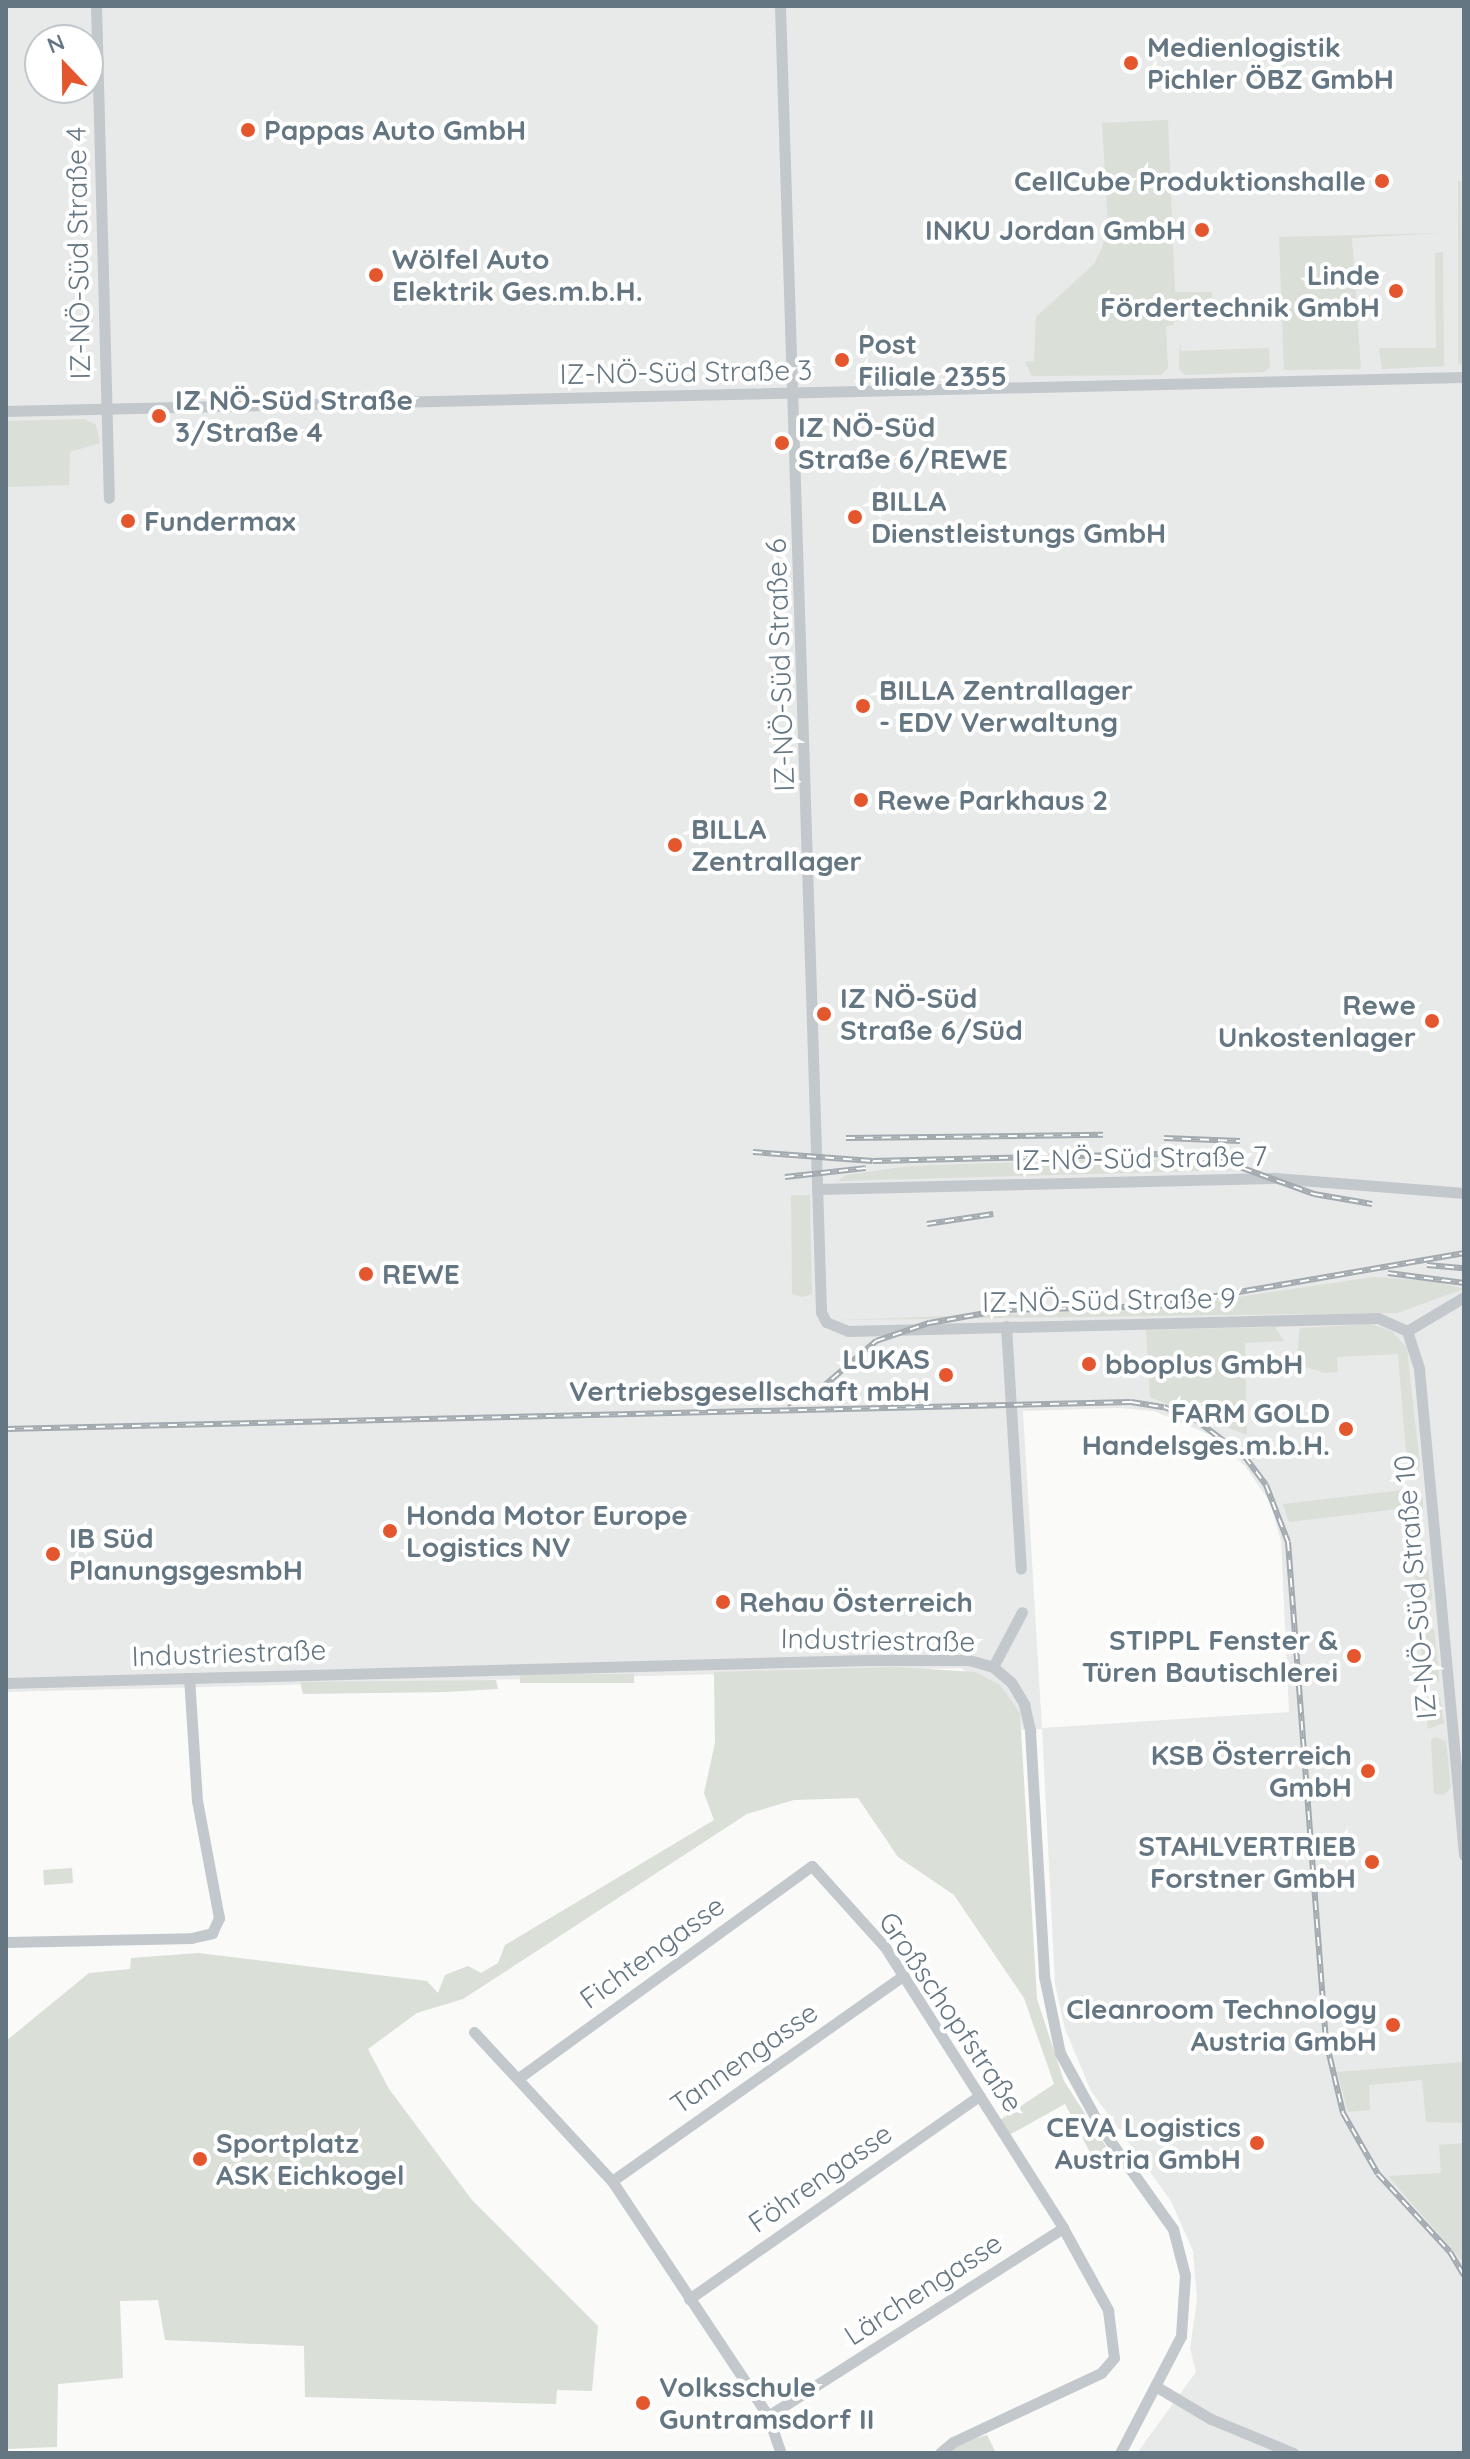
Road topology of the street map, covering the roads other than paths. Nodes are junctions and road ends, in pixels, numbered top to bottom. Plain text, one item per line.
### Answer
1 (96, 6) edge
2 (780, 6) edge
3 (1464, 377) edge
4 (795, 394) junction
5 (106, 408) junction
6 (6, 411) edge
7 (109, 498) dead end
8 (818, 1189) junction
9 (1464, 1193) edge
10 (1464, 1297) edge
11 (826, 1322) joint
12 (1006, 1326) junction
13 (1407, 1331) junction
14 (1021, 1569) dead end
15 (1022, 1612) dead end
16 (993, 1667) junction
17 (189, 1678) junction
18 (6, 1683) edge
19 (1461, 1799) edge
20 (1464, 1855) edge
21 (812, 1866) joint
22 (6, 1942) edge
23 (904, 1975) junction
24 (474, 2032) dead end
25 (520, 2077) junction
26 (979, 2096) junction
27 (612, 2181) junction
28 (1063, 2228) junction
29 (689, 2299) junction
30 (1157, 2387) junction
31 (768, 2416) junction
32 (781, 2453) edge
33 (940, 2453) edge
34 (1120, 2453) edge
35 (1293, 2453) edge

1 - 5 street, IZ-NÖ-Süd Straße 4
2 - 4 street, IZ-NÖ-Süd Straße 6
3 - 4 street, IZ-NÖ-Süd Straße 3
4 - 5 street, IZ-NÖ-Süd Straße 3
4 - 8 street, IZ-NÖ-Süd Straße 6
5 - 6 street, IZ-NÖ-Süd Straße 3
5 - 7 street, IZ-NÖ-Süd Straße 4
8 - 9 street, IZ-NÖ-Süd Straße 7
8 - 11 street, IZ-NÖ-Süd Straße 6
10 - 13 street
11 - 12 street, IZ-NÖ-Süd Straße 9
12 - 13 street, IZ-NÖ-Süd Straße 9
12 - 14 street
13 - 19 street, IZ-NÖ-Süd Straße 10
15 - 16 street
16 - 17 street, Industriestraße
16 - 30 street, Industriestraße
17 - 18 street, Industriestraße
17 - 22 street
19 - 20 street, IZ-NÖ-Süd Straße 10
21 - 23 street, Großschopfstraße
21 - 25 street, Fichtengasse
23 - 26 street, Großschopfstraße
23 - 27 street, Tannengasse
24 - 25 street
25 - 27 street
26 - 28 street, Großschopfstraße
26 - 29 street, Föhrengasse
27 - 29 street
28 - 31 street, Lärchengasse
28 - 33 street, Großschopfstraße
29 - 31 street
30 - 34 street, Industriestraße
30 - 35 street
31 - 32 street

